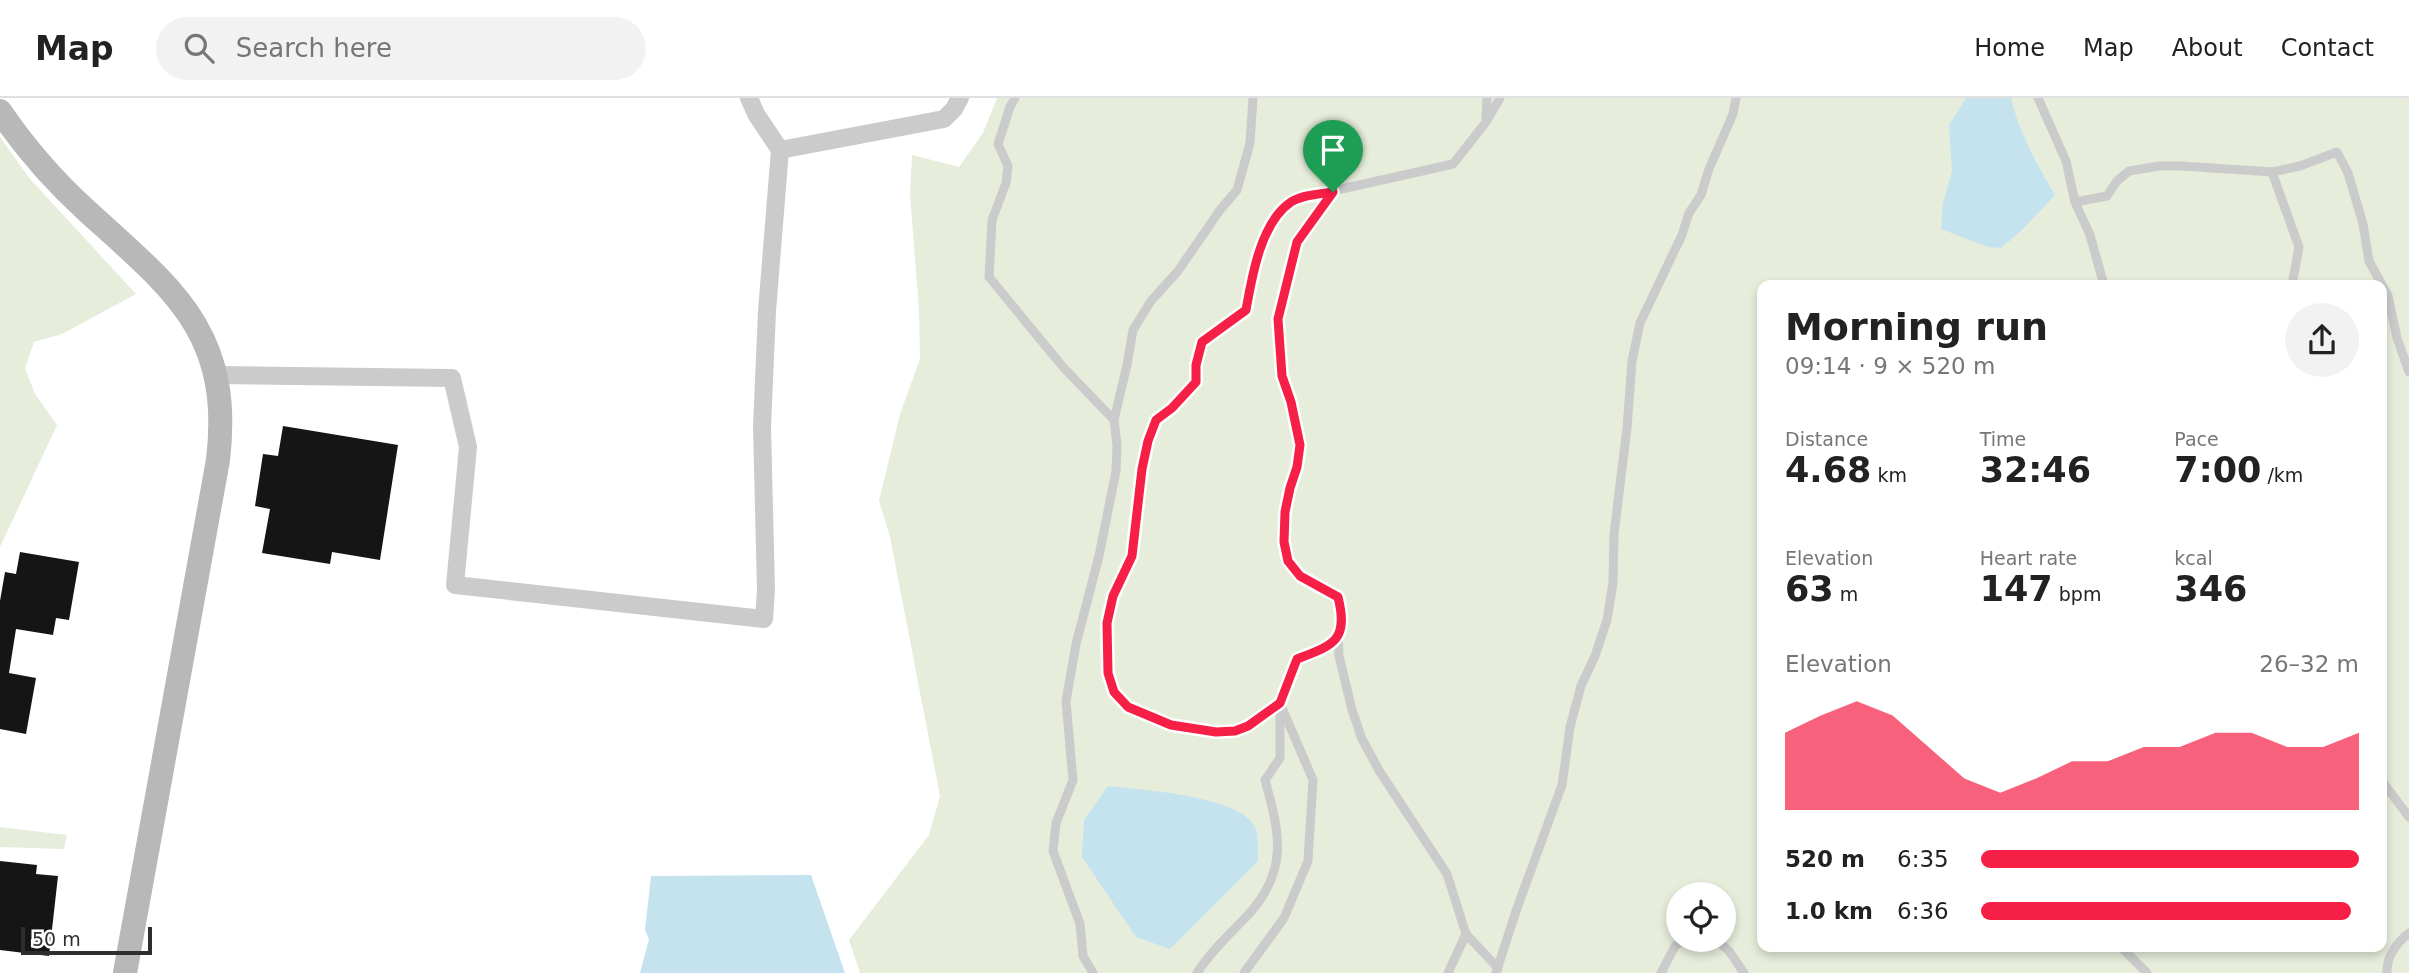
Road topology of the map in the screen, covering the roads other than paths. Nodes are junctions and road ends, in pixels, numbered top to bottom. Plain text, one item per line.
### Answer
1 (749, 98) edge
2 (960, 98) edge
3 (1015, 98) edge
4 (1253, 98) edge
5 (1487, 98) edge
6 (1500, 98) edge
7 (1736, 98) edge
8 (2038, 98) edge
9 (0, 111) edge
10 (1486, 121) junction
11 (780, 150) junction
12 (2273, 172) junction
13 (1333, 192) junction
14 (2075, 202) junction
15 (2103, 280) edge
16 (2293, 280) edge
17 (2379, 280) edge
18 (2387, 294) edge
19 (2409, 372) edge
20 (216, 375) junction
21 (1114, 421) junction
22 (1338, 636) junction
23 (1280, 703) junction
24 (2387, 788) edge
25 (2409, 817) edge
26 (2409, 933) edge
27 (1466, 934) junction
28 (1672, 952) edge
29 (1730, 952) edge
30 (2126, 952) edge
31 (1497, 970) edge
32 (125, 973) edge
33 (1093, 973) edge
34 (1197, 973) edge
35 (1244, 973) edge
36 (1448, 973) edge
37 (1661, 973) edge
38 (1744, 973) edge
39 (2147, 973) edge
40 (2387, 973) edge

1 - 11 street
2 - 11 street
3 - 21 lane
4 - 21 lane
5 - 10 lane
6 - 10 lane
7 - 31 lane
8 - 14 lane
9 - 20 street
10 - 13 lane
11 - 20 street
12 - 14 lane
12 - 16 lane
12 - 17 lane
13 - 22 lane
13 - 23 lane
14 - 15 lane
18 - 19 lane
20 - 32 street
21 - 33 lane
22 - 23 lane
22 - 27 lane
23 - 34 lane
23 - 35 lane
24 - 25 lane
26 - 40 lane
27 - 31 lane
27 - 36 lane
28 - 37 lane
29 - 38 lane
30 - 39 lane

